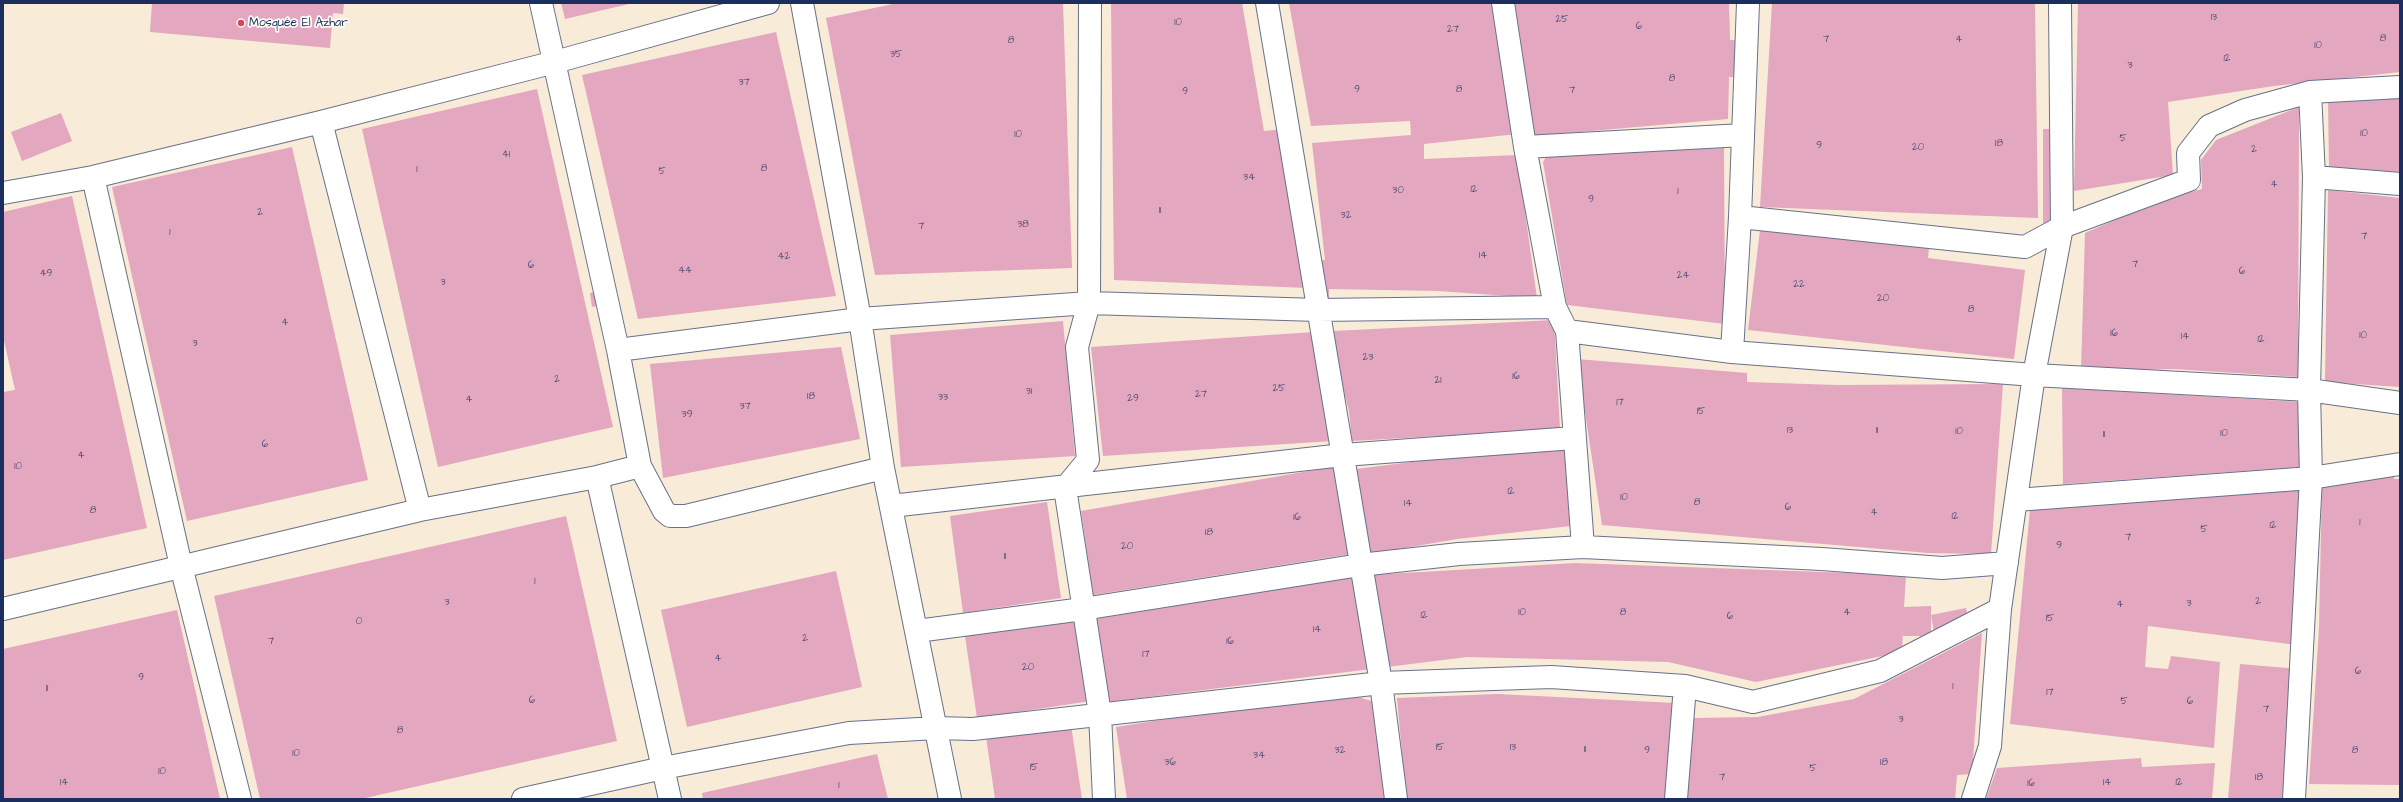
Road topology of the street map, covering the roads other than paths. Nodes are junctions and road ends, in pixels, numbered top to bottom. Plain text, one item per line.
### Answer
1 (541, 3) edge
2 (768, 3) edge
3 (802, 3) edge
4 (1090, 3) edge
5 (1267, 3) edge
6 (1503, 3) edge
7 (1748, 3) edge
8 (2060, 3) edge
9 (555, 62) junction
10 (2400, 87) edge
11 (2310, 92) junction
12 (321, 122) junction
13 (1743, 135) junction
14 (1525, 147) junction
15 (92, 177) junction
16 (2314, 177) junction
17 (2400, 184) edge
18 (3, 193) edge
19 (1740, 217) junction
20 (2062, 227) junction
21 (1089, 304) junction
22 (1555, 307) junction
23 (1318, 310) junction
24 (860, 319) junction
25 (1567, 331) junction
26 (618, 350) junction
27 (1732, 352) junction
28 (2034, 375) junction
29 (2309, 390) junction
30 (2400, 403) edge
31 (1574, 438) junction
32 (1343, 455) junction
33 (2400, 464) edge
34 (640, 466) junction
35 (883, 468) junction
36 (597, 477) junction
37 (2311, 478) junction
38 (1065, 488) junction
39 (2016, 500) junction
40 (891, 506) junction
41 (420, 510) junction
42 (1583, 547) junction
43 (2007, 563) junction
44 (1360, 565) junction
45 (181, 566) junction
46 (3, 608) edge
47 (1083, 609) junction
48 (2000, 609) junction
49 (917, 631) junction
50 (1380, 683) junction
51 (1685, 686) junction
52 (1100, 714) junction
53 (936, 728) junction
54 (663, 768) junction
55 (240, 799) edge
56 (523, 799) edge
57 (670, 799) edge
58 (950, 799) edge
59 (1104, 799) edge
60 (1396, 799) edge
61 (1676, 799) edge
62 (1973, 799) edge
63 (2294, 799) edge

1 - 9 street
2 - 9 street
3 - 24 street
4 - 21 street
5 - 23 street
6 - 14 street
7 - 13 street
8 - 20 street
9 - 12 street
9 - 26 street
10 - 11 street
11 - 16 street
11 - 20 street
12 - 15 street
12 - 41 street
13 - 14 street
13 - 19 street
14 - 22 street
15 - 18 street
15 - 45 street
16 - 17 street
16 - 29 street
19 - 20 street
19 - 27 street
20 - 28 street
21 - 23 street
21 - 24 street
21 - 38 street
22 - 23 street
22 - 25 street
23 - 32 street
24 - 26 street
24 - 35 street
25 - 27 street
25 - 31 street
26 - 34 street
27 - 28 street
28 - 29 street
28 - 39 street
29 - 30 street
29 - 37 street
31 - 32 street
31 - 42 street
32 - 38 street
32 - 44 street
33 - 37 street
34 - 35 street
34 - 36 street
35 - 40 street
36 - 41 street
36 - 54 street
37 - 39 street
37 - 63 street
38 - 40 street
38 - 47 street
39 - 43 street
40 - 49 street
41 - 45 street
42 - 43 street
42 - 44 street
43 - 48 street
44 - 47 street
44 - 50 street
45 - 46 street
45 - 55 street
47 - 49 street
47 - 52 street
48 - 51 street
48 - 62 street
49 - 53 street
50 - 51 street
50 - 52 street
50 - 60 street
51 - 61 street
52 - 53 street
52 - 59 street
53 - 54 street
53 - 58 street
54 - 56 street
54 - 57 street

